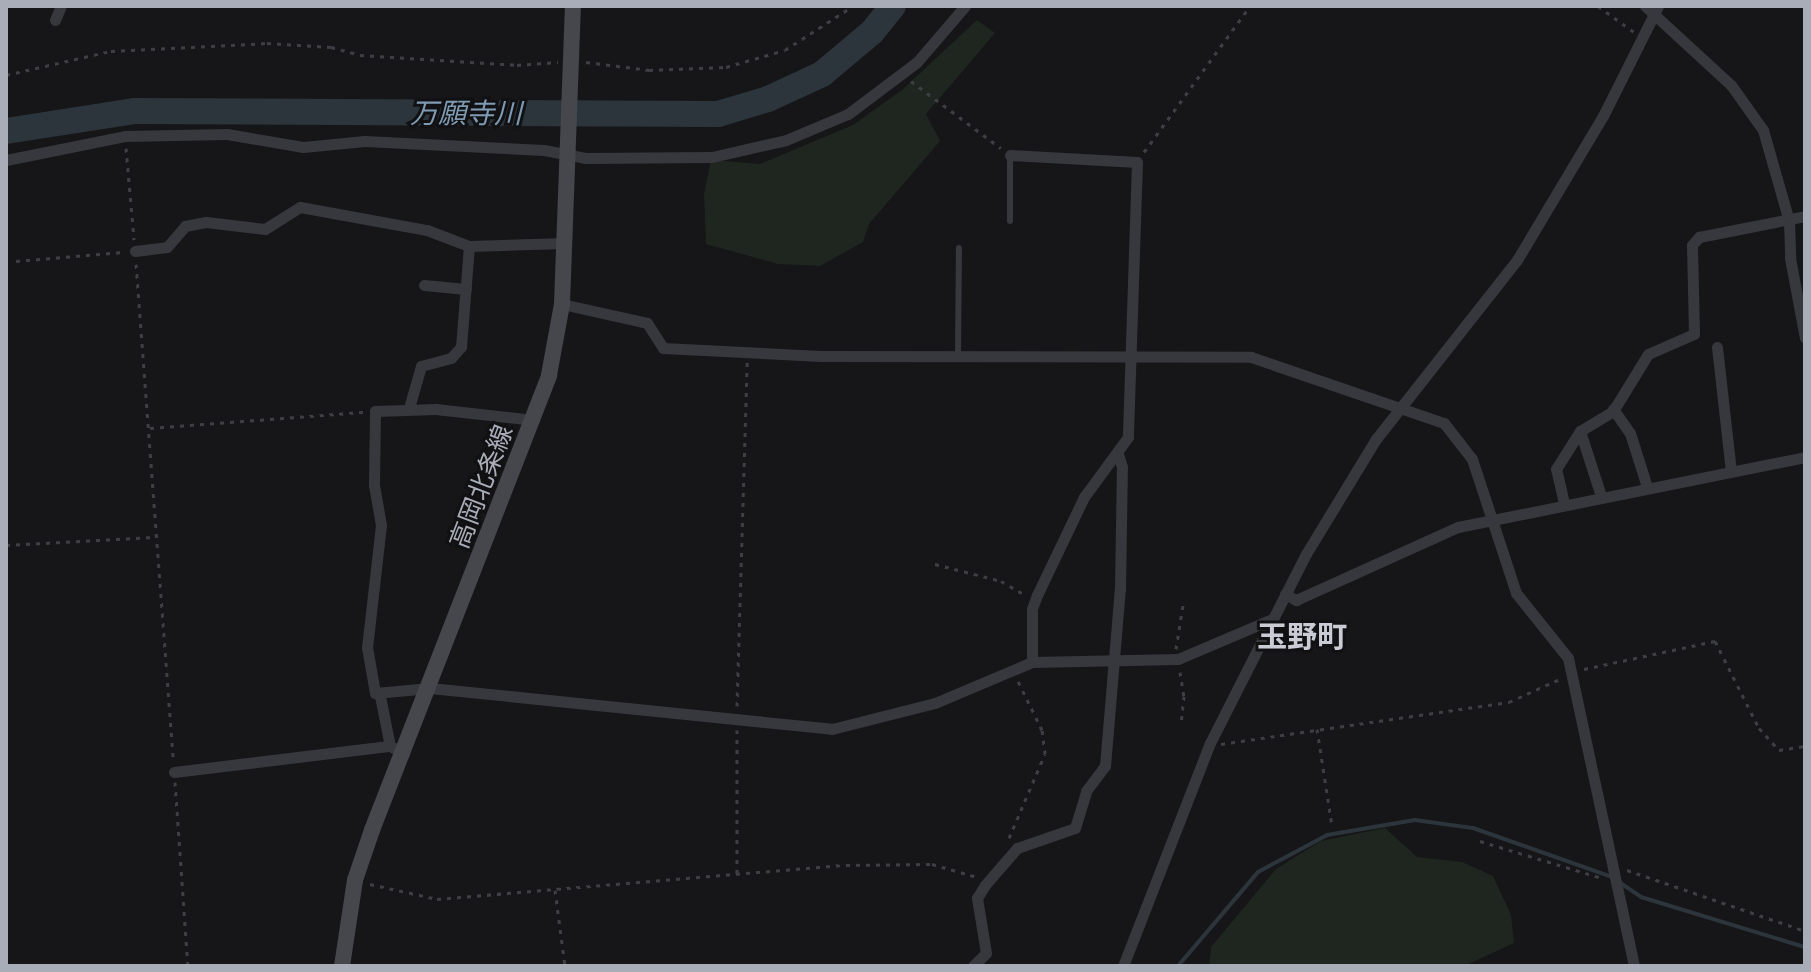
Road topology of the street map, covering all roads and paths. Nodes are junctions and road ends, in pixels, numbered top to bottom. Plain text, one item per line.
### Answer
1 (61, 6) edge
2 (573, 6) edge
3 (853, 6) edge
4 (965, 6) edge
5 (1250, 6) edge
6 (1598, 6) edge
7 (1652, 9) edge
8 (55, 20) dead end
9 (1641, 38) junction
10 (572, 61) junction
11 (901, 74) junction
12 (6, 75) edge
13 (125, 136) junction
14 (568, 151) junction
15 (1010, 155) junction
16 (6, 160) edge
17 (1137, 162) junction
18 (1805, 216) edge
19 (1010, 221) dead end
20 (1789, 221) junction
21 (565, 243) junction
22 (469, 246) junction
23 (959, 248) dead end
24 (135, 251) junction
25 (16, 261) dead end
26 (424, 285) dead end
27 (466, 289) junction
28 (562, 304) junction
29 (1805, 338) edge
30 (1717, 347) dead end
31 (747, 352) junction
32 (958, 357) junction
33 (1130, 359) junction
34 (1400, 407) junction
35 (409, 408) junction
36 (1613, 409) junction
37 (375, 411) junction
38 (534, 420) junction
39 (150, 428) junction
40 (1580, 431) junction
41 (1118, 454) junction
42 (1805, 457) edge
43 (1731, 471) junction
44 (1647, 487) junction
45 (1601, 496) junction
46 (1564, 503) junction
47 (1495, 520) junction
48 (154, 537) junction
49 (6, 545) edge
50 (935, 564) dead end
51 (1285, 594) junction
52 (1035, 600) junction
53 (1270, 620) junction
54 (1032, 662) junction
55 (1114, 662) junction
56 (1012, 670) junction
57 (1572, 674) junction
58 (430, 688) junction
59 (380, 696) junction
60 (737, 719) junction
61 (1317, 729) junction
62 (1210, 743) junction
63 (1805, 746) edge
64 (397, 750) junction
65 (174, 772) junction
66 (1332, 826) dead end
67 (1480, 841) dead end
68 (1003, 860) junction
69 (1613, 865) junction
70 (737, 874) junction
71 (355, 880) junction
72 (987, 881) junction
73 (1617, 883) junction
74 (555, 889) junction
75 (1805, 931) edge
76 (188, 966) edge
77 (342, 966) edge
78 (565, 966) edge
79 (973, 966) edge
80 (1123, 966) edge
81 (1634, 966) edge

1 - 8 street
2 - 10 main road, 高岡北条線
3 - 10 path
4 - 11 street
5 - 17 path
6 - 9 path
7 - 9 street
7 - 20 street
9 - 34 street
10 - 12 path
10 - 14 main road, 高岡北条線
11 - 14 street
11 - 15 path
13 - 14 street
13 - 16 street
13 - 24 path
14 - 21 main road, 高岡北条線
15 - 17 street
15 - 19 lane
17 - 33 street
18 - 20 street
20 - 29 street
20 - 36 street
21 - 22 street
21 - 28 main road, 高岡北条線
22 - 24 street
22 - 27 street
23 - 32 lane
24 - 25 path
24 - 39 path
26 - 27 street
27 - 35 street
28 - 31 street
28 - 38 main road, 高岡北条線
30 - 43 street
31 - 32 street
31 - 60 path
32 - 33 street
33 - 34 street
33 - 41 street
34 - 47 street
34 - 51 street
35 - 37 street
35 - 38 street
36 - 40 street
36 - 44 street
37 - 39 path
37 - 59 street
38 - 58 main road, 高岡北条線
39 - 48 path
40 - 45 street
40 - 46 street
41 - 52 street
41 - 55 street
42 - 43 street
43 - 44 street
44 - 45 street
45 - 46 street
46 - 47 street
47 - 51 street
47 - 57 street
48 - 49 path
48 - 65 path
50 - 52 path
51 - 53 street
52 - 54 street
53 - 55 street
53 - 62 street
54 - 55 street
54 - 56 street
55 - 68 street
56 - 60 street
56 - 68 path
57 - 61 path
57 - 63 path
57 - 69 street
58 - 59 street
58 - 60 street
58 - 64 main road, 高岡北条線
59 - 64 street
60 - 70 path
61 - 62 path
61 - 66 path
62 - 80 street
64 - 65 street
64 - 71 main road, 高岡北条線
65 - 76 path
67 - 73 path
68 - 72 street
69 - 73 street
69 - 75 path
70 - 72 path
70 - 74 path
71 - 74 path
71 - 77 main road, 高岡北条線
72 - 79 street
73 - 81 street
74 - 78 path

